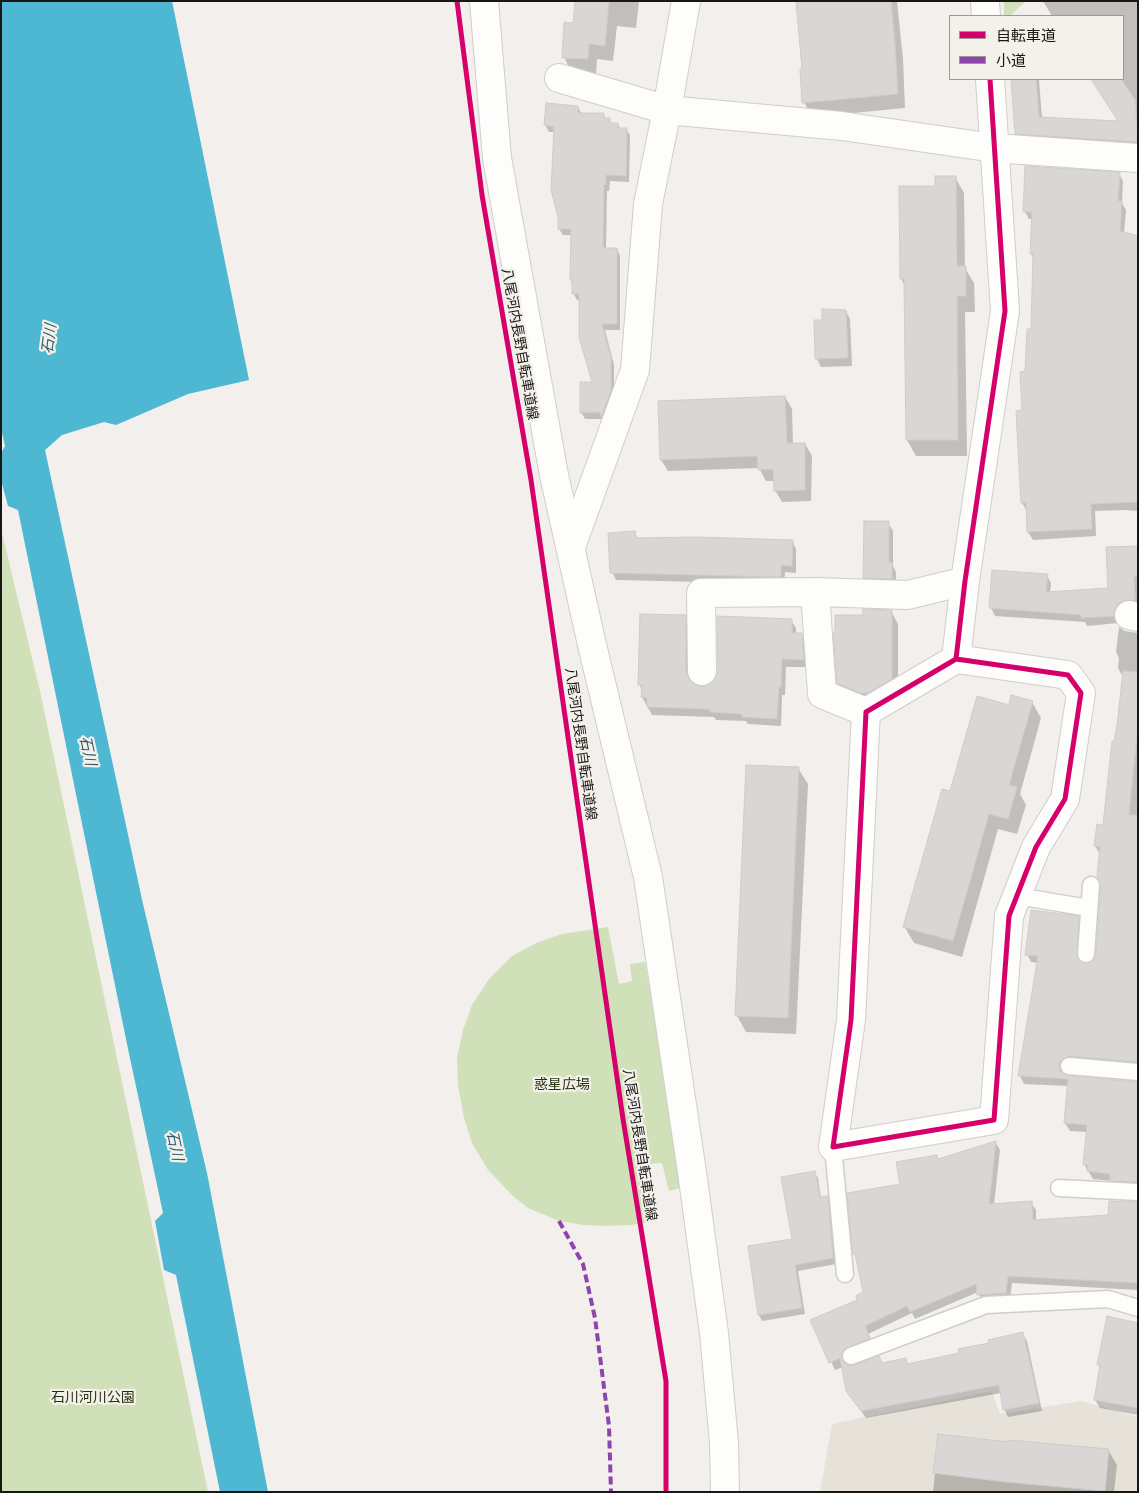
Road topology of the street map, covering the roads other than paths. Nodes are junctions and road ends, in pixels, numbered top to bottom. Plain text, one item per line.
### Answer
1 (484, 1) edge
2 (686, 1) edge
3 (985, 1) edge
4 (986, 15) edge
5 (559, 78) dead end
6 (990, 80) edge
7 (667, 110) junction
8 (994, 148) junction
9 (1138, 158) edge
10 (571, 547) junction
11 (965, 581) junction
12 (815, 592) junction
13 (956, 659) junction
14 (702, 672) dead end
15 (866, 712) junction
16 (1091, 886) dead end
17 (1017, 896) junction
18 (1089, 908) junction
19 (1086, 954) dead end
20 (1069, 1066) dead end
21 (1138, 1072) edge
22 (833, 1147) junction
23 (1059, 1188) dead end
24 (1138, 1192) edge
25 (845, 1274) dead end
26 (1138, 1308) edge
27 (851, 1356) dead end
28 (725, 1492) edge

1 - 10 street
2 - 7 street
3 - 4 street
5 - 7 street
6 - 8 street
7 - 8 street
7 - 10 street
8 - 9 street
8 - 11 street
10 - 28 street
11 - 12 street
11 - 13 street
12 - 14 street
12 - 15 street
13 - 15 street
13 - 17 street
15 - 22 street
16 - 18 lane
17 - 18 lane
17 - 22 street
18 - 19 lane
20 - 21 lane
22 - 25 lane
23 - 24 lane
26 - 27 lane

